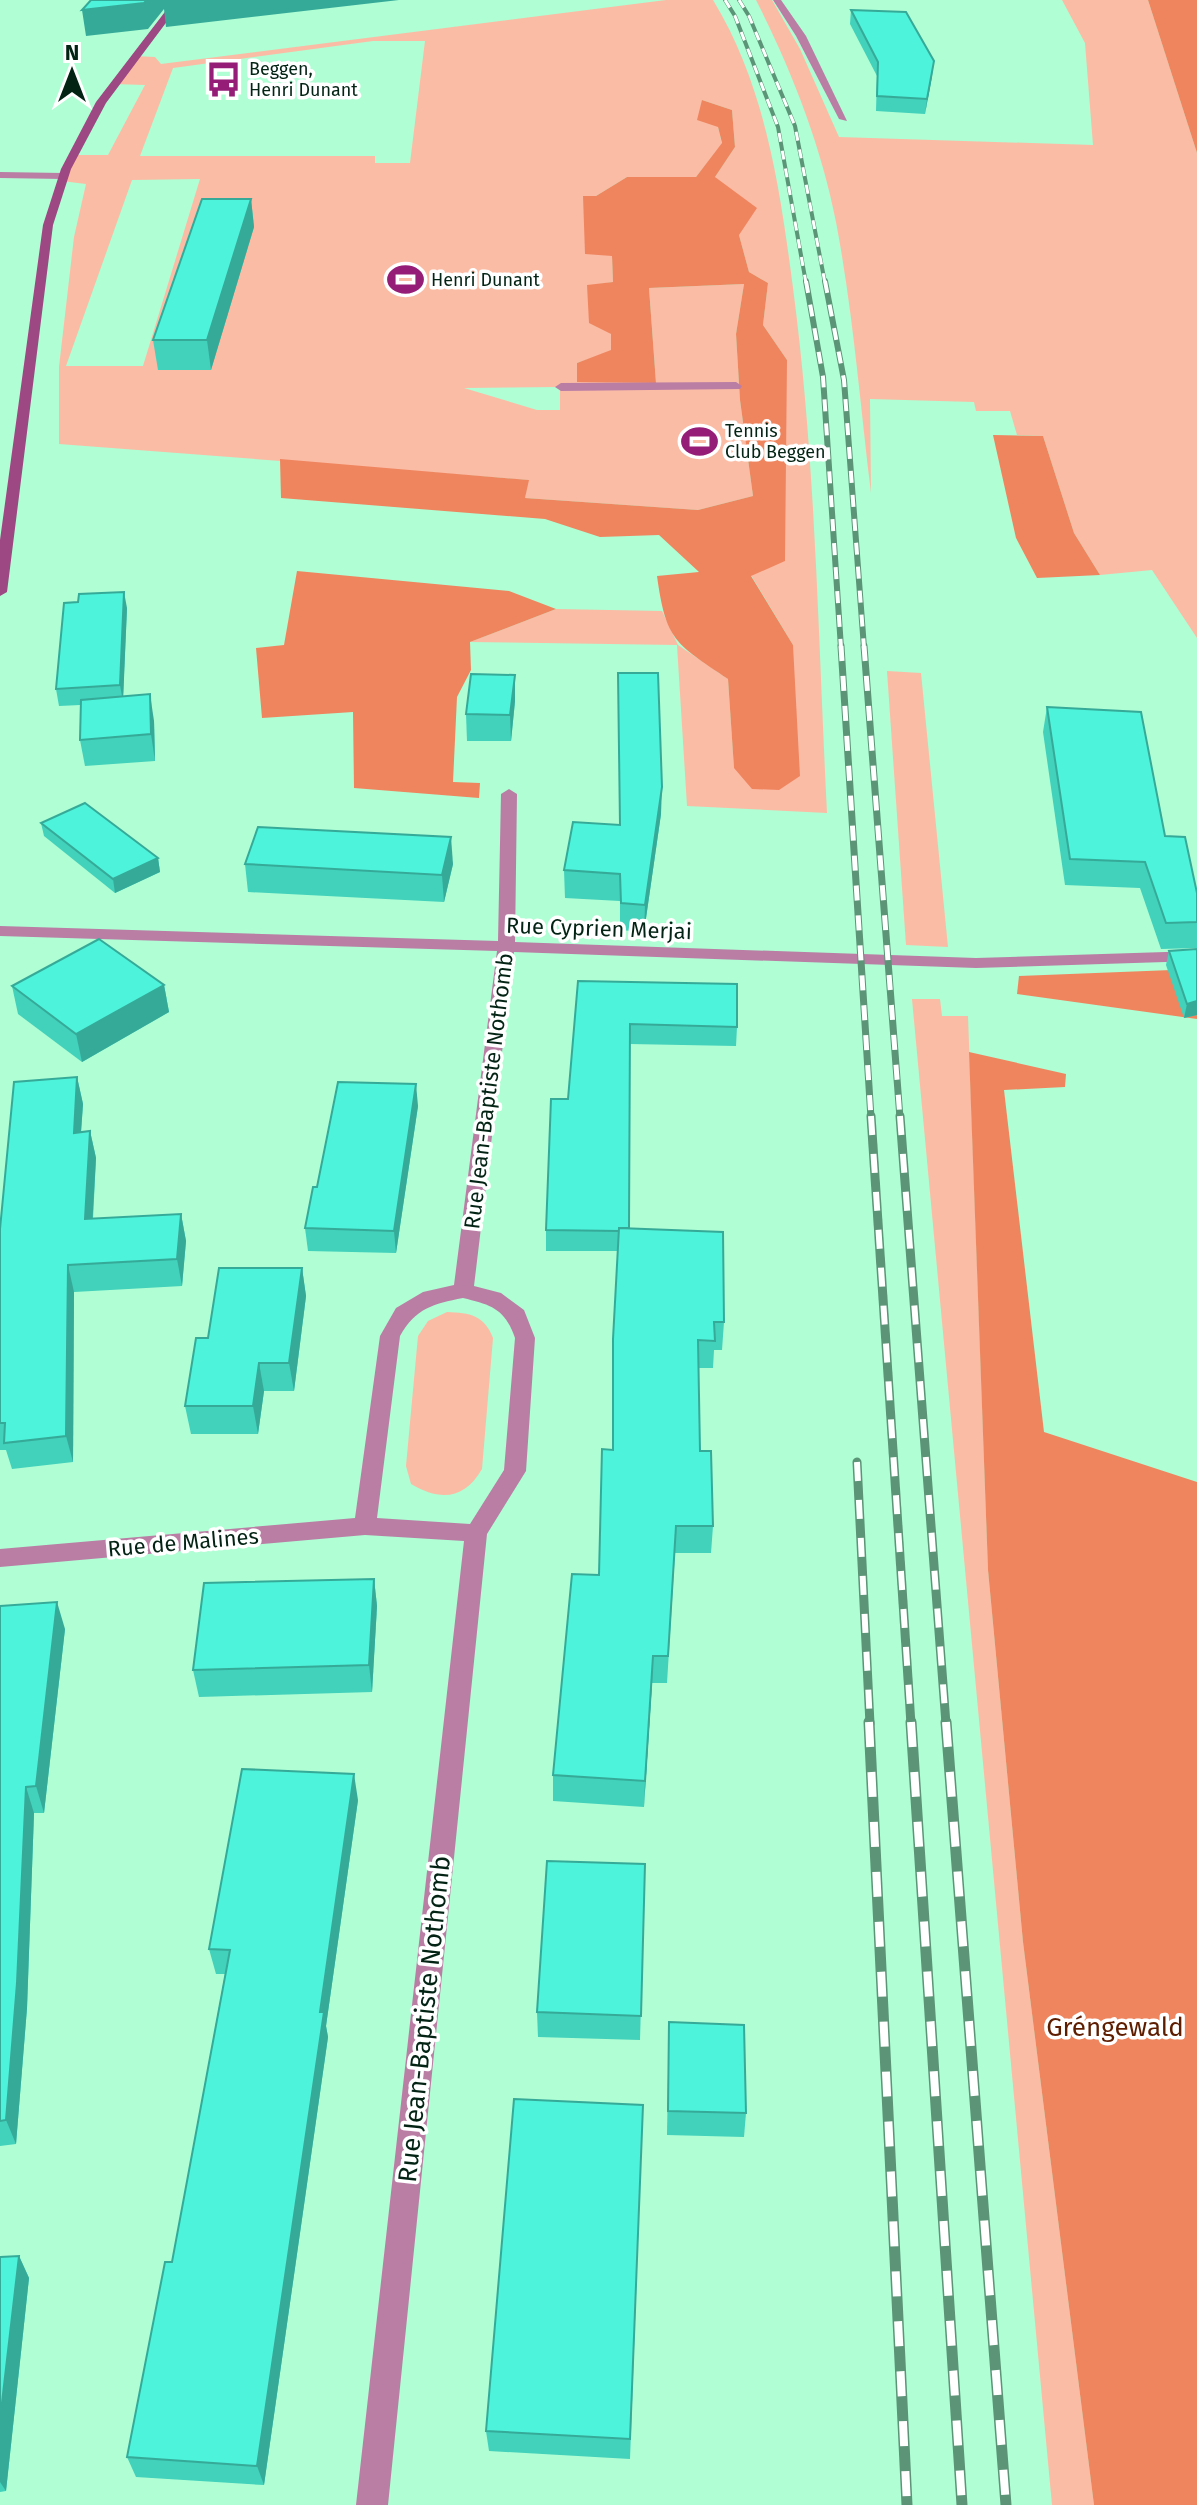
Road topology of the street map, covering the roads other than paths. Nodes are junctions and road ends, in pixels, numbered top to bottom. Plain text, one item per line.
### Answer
1 (179, 0) edge
2 (777, 0) edge
3 (844, 119) dead end
4 (0, 175) edge
5 (63, 176) junction
6 (736, 386) dead end
7 (561, 387) dead end
8 (0, 592) edge
9 (509, 794) dead end
10 (0, 931) edge
11 (506, 947) junction
12 (1197, 956) edge
13 (463, 1291) junction
14 (365, 1526) junction
15 (476, 1533) junction
16 (0, 1558) edge
17 (372, 2505) edge

1 - 5 main road
2 - 3 street
4 - 5 street
5 - 8 main road
6 - 7 street
9 - 11 street, Rue Jean-Baptiste Nothomb
10 - 11 street, Rue Cyprien Merjai
11 - 12 street, Rue Cyprien Merjai
11 - 13 street, Rue Jean-Baptiste Nothomb
13 - 14 street
13 - 15 street, Rue Jean-Baptiste Nothomb
14 - 15 street
14 - 16 street, Rue de Malines
15 - 17 street, Rue Jean-Baptiste Nothomb

